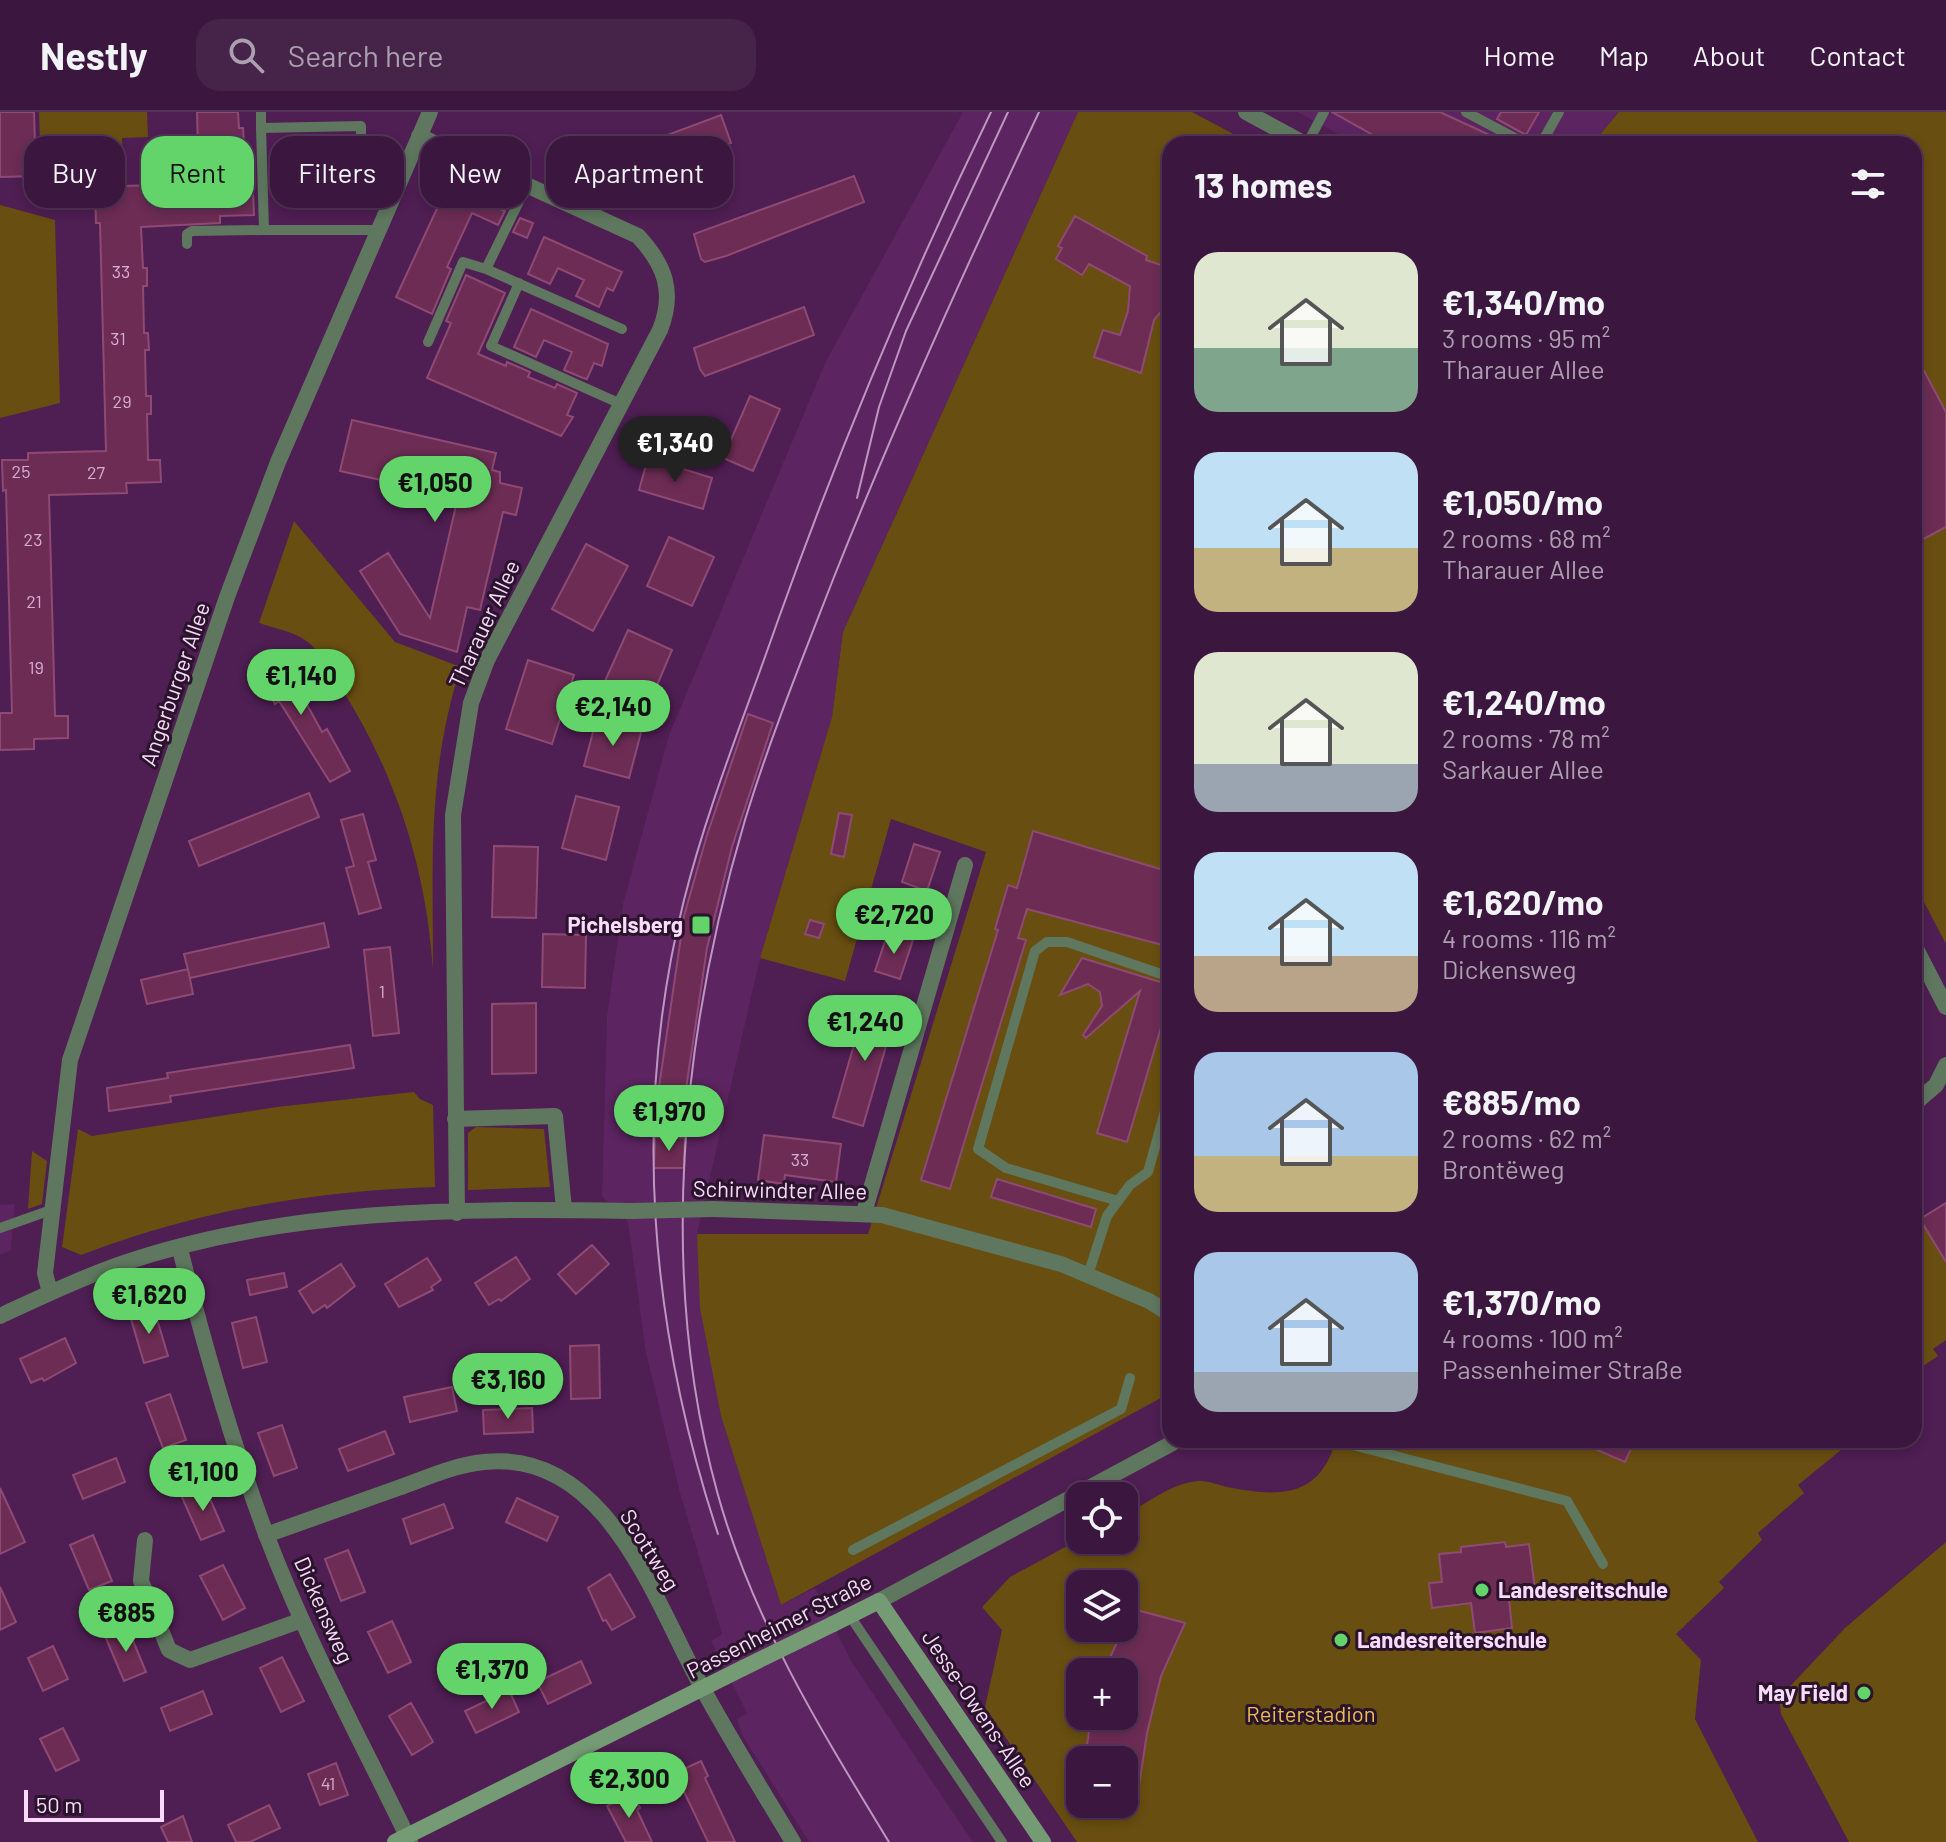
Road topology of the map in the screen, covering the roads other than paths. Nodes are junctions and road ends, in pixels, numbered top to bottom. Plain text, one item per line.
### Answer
1 (261, 112) edge
2 (430, 112) edge
3 (1246, 112) edge
4 (1324, 112) edge
5 (1466, 112) edge
6 (1559, 112) edge
7 (261, 128) junction
8 (361, 136) edge
9 (419, 136) joint
10 (1291, 136) edge
11 (1310, 136) edge
12 (1511, 136) edge
13 (1546, 136) edge
14 (404, 156) edge
15 (410, 156) junction
16 (530, 184) edge
17 (516, 208) edge
18 (264, 230) junction
19 (376, 230) junction
20 (187, 244) dead end
21 (486, 269) junction
22 (519, 283) junction
23 (622, 329) dead end
24 (428, 342) dead end
25 (621, 404) junction
26 (965, 865) dead end
27 (1922, 960) edge
28 (1162, 974) edge
29 (1946, 1007) edge
30 (1946, 1067) edge
31 (1922, 1097) edge
32 (455, 1119) junction
33 (1162, 1122) edge
34 (1118, 1201) junction
35 (564, 1209) junction
36 (51, 1210) junction
37 (457, 1213) junction
38 (864, 1213) junction
39 (0, 1228) edge
40 (180, 1249) junction
41 (1088, 1275) junction
42 (50, 1293) junction
43 (1162, 1310) edge
44 (0, 1316) edge
45 (1130, 1378) dead end
46 (1163, 1448) edge
47 (1365, 1448) edge
48 (266, 1535) junction
49 (145, 1540) dead end
50 (853, 1550) dead end
51 (1603, 1564) dead end
52 (879, 1601) junction
53 (850, 1616) junction
54 (302, 1620) junction
55 (702, 1689) junction
56 (404, 1840) edge
57 (793, 1842) edge
58 (1002, 1842) edge
59 (1043, 1842) edge

1 - 7 lane
2 - 9 street, Angerburger Allee
3 - 10 street
4 - 11 lane
5 - 12 lane
6 - 13 lane
7 - 8 lane
7 - 18 lane
9 - 15 street, Angerburger Allee
14 - 15 lane
15 - 19 street, Angerburger Allee
16 - 25 street, Tharauer Allee
17 - 21 lane
18 - 19 lane
18 - 20 lane
19 - 36 street, Angerburger Allee
21 - 22 lane
21 - 24 lane
22 - 23 lane
22 - 25 lane
25 - 32 street, Tharauer Allee
26 - 38 street
27 - 29 street
28 - 34 lane
30 - 31 street
32 - 35 street
32 - 37 street, Tharauer Allee
33 - 34 lane
34 - 41 lane
35 - 37 street, Schirwindter Allee
35 - 38 street, Schirwindter Allee, bridge
36 - 39 lane
36 - 42 street, Angerburger Allee
37 - 40 street, Schirwindter Allee
38 - 41 street, Schirwindter Allee
40 - 42 street, Schirwindter Allee
40 - 48 street, Dickensweg
41 - 43 street, Schirwindter Allee
42 - 44 street, Schirwindter Allee
45 - 50 lane
46 - 52 street, Passenheimer Straße
47 - 51 lane
48 - 54 street, Dickensweg
48 - 55 street, Scottweg
49 - 54 street
52 - 53 street, Passenheimer Straße
52 - 59 street, Jesse-Owens-Allee
53 - 55 street, Passenheimer Straße, bridge
53 - 58 lane
54 - 56 street, Dickensweg
55 - 56 street, Passenheimer Straße
55 - 57 street, Scottweg

